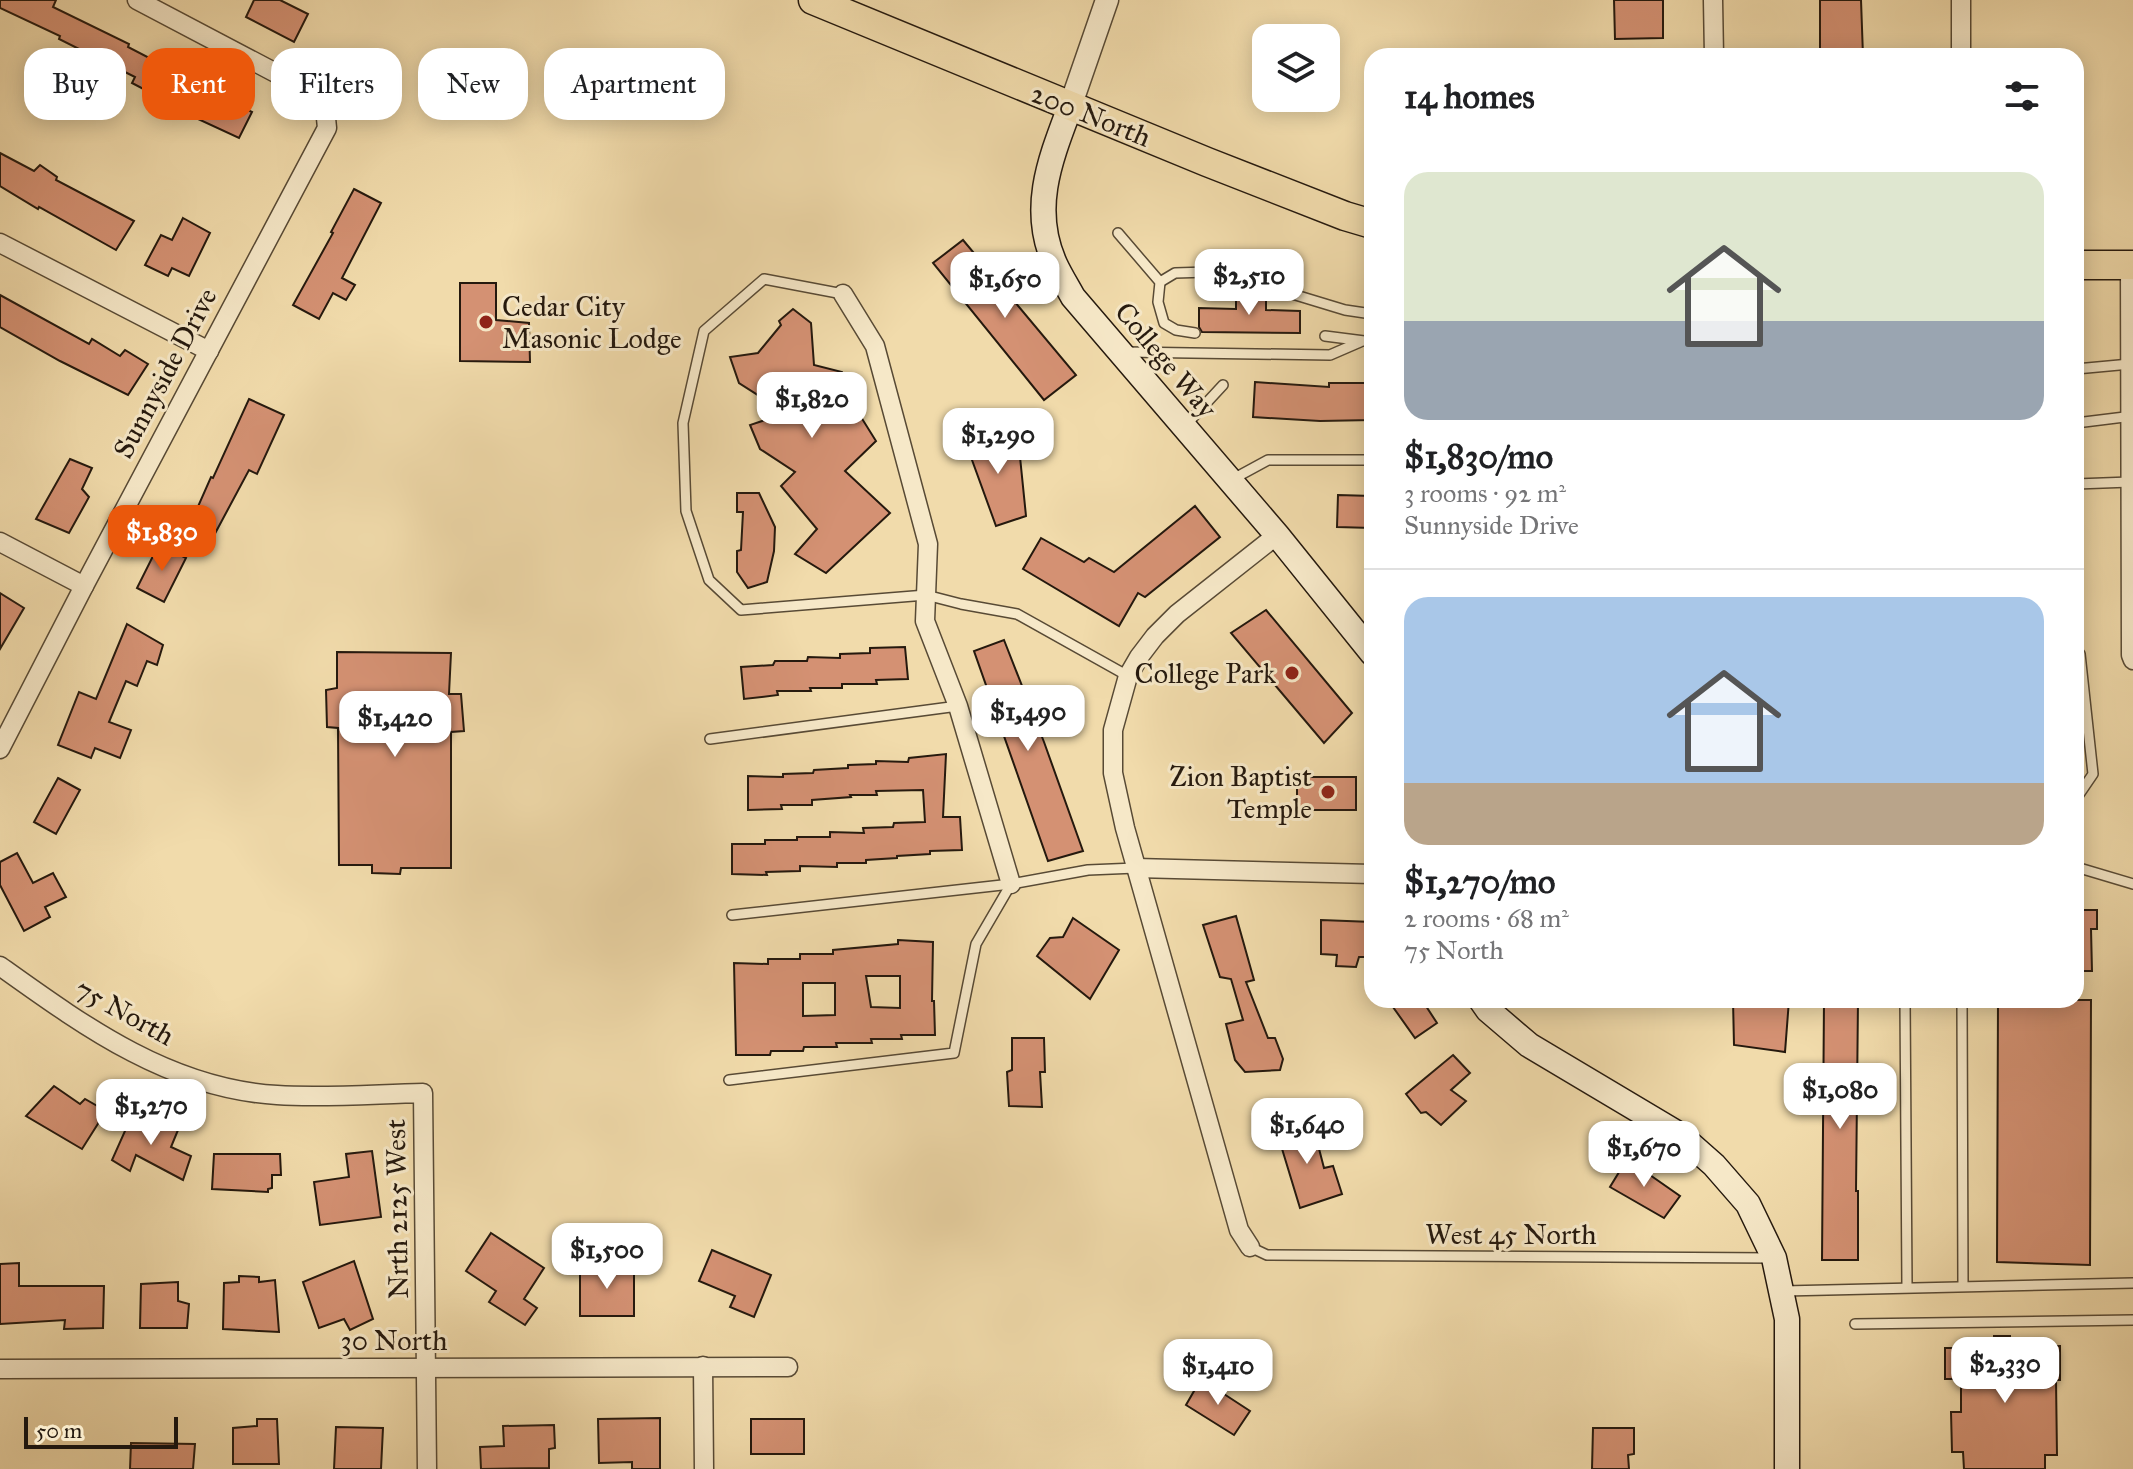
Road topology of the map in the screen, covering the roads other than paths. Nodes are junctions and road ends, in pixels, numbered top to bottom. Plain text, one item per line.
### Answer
1 (137, 0) edge
2 (813, 0) edge
3 (1107, 0) edge
4 (1713, 0) edge
5 (1961, 0) edge
6 (1714, 48) edge
7 (1961, 48) edge
8 (1070, 107) junction
9 (1364, 222) edge
10 (1118, 233) dead end
11 (0, 243) edge
12 (2084, 265) edge
13 (2131, 265) edge
14 (1160, 282) junction
15 (843, 294) joint
16 (1364, 313) edge
17 (1195, 333) dead end
18 (1325, 336) dead end
19 (1360, 342) junction
20 (1364, 342) edge
21 (209, 351) junction
22 (1120, 352) junction
23 (2130, 364) junction
24 (2084, 368) edge
25 (1223, 385) dead end
26 (2132, 416) edge
27 (2084, 422) edge
28 (1184, 428) junction
29 (1364, 460) edge
30 (1230, 480) junction
31 (2130, 482) junction
32 (2084, 484) edge
33 (2132, 513) edge
34 (1277, 535) junction
35 (0, 542) edge
36 (2132, 576) edge
37 (84, 586) junction
38 (926, 595) junction
39 (1364, 643) edge
40 (2133, 660) edge
41 (1128, 676) junction
42 (2084, 691) edge
43 (958, 706) junction
44 (710, 739) dead end
45 (0, 749) edge
46 (2084, 787) edge
47 (1136, 868) junction
48 (2084, 869) edge
49 (1364, 874) edge
50 (1011, 884) junction
51 (2133, 884) edge
52 (732, 915) dead end
53 (0, 966) edge
54 (1487, 1008) edge
55 (1905, 1008) edge
56 (1962, 1008) edge
57 (729, 1080) dead end
58 (423, 1093) joint
59 (1250, 1247) joint
60 (1774, 1258) junction
61 (2133, 1283) edge
62 (1963, 1286) junction
63 (1907, 1287) junction
64 (1781, 1291) junction
65 (2133, 1320) edge
66 (1855, 1324) dead end
67 (703, 1366) junction
68 (427, 1367) junction
69 (788, 1367) dead end
70 (0, 1369) edge
71 (427, 1469) edge
72 (704, 1469) edge
73 (1787, 1469) edge

1 - 21 street, Sunnyside Drive
2 - 8 main road, 200 North
3 - 8 street
4 - 6 street
5 - 7 street
8 - 9 main road, 200 North
8 - 22 main road, College Way
10 - 14 lane
11 - 21 street
12 - 13 main road
13 - 23 street
14 - 16 lane
14 - 17 lane
15 - 38 street
15 - 38 lane
18 - 19 lane
19 - 20 lane
19 - 22 lane
21 - 37 street, Sunnyside Drive
22 - 28 main road, College Way
23 - 24 lane
23 - 26 street
25 - 28 lane
26 - 27 lane
26 - 31 street
28 - 30 main road, College Way
29 - 30 lane
30 - 34 main road, College Way
31 - 32 lane
31 - 33 street
33 - 36 street
34 - 39 main road, College Way
34 - 41 street
35 - 37 street
36 - 40 street
37 - 45 street, Sunnyside Drive
38 - 41 lane
38 - 43 street
41 - 47 street
42 - 46 lane
43 - 44 lane
43 - 50 street
47 - 49 street
47 - 50 lane
47 - 59 street
48 - 51 lane
50 - 52 lane
50 - 57 lane
53 - 58 street, 75 North
54 - 60 main road
55 - 63 lane
56 - 62 lane
58 - 68 street, Nrth 2125 West
59 - 60 lane, West 45 North
60 - 64 main road
61 - 62 lane
62 - 63 lane
63 - 64 lane
64 - 73 main road
65 - 66 lane
67 - 68 street, 30 North
67 - 69 street, 30 North
67 - 72 street
68 - 70 street, 30 North
68 - 71 street, Nrth 2125 West

